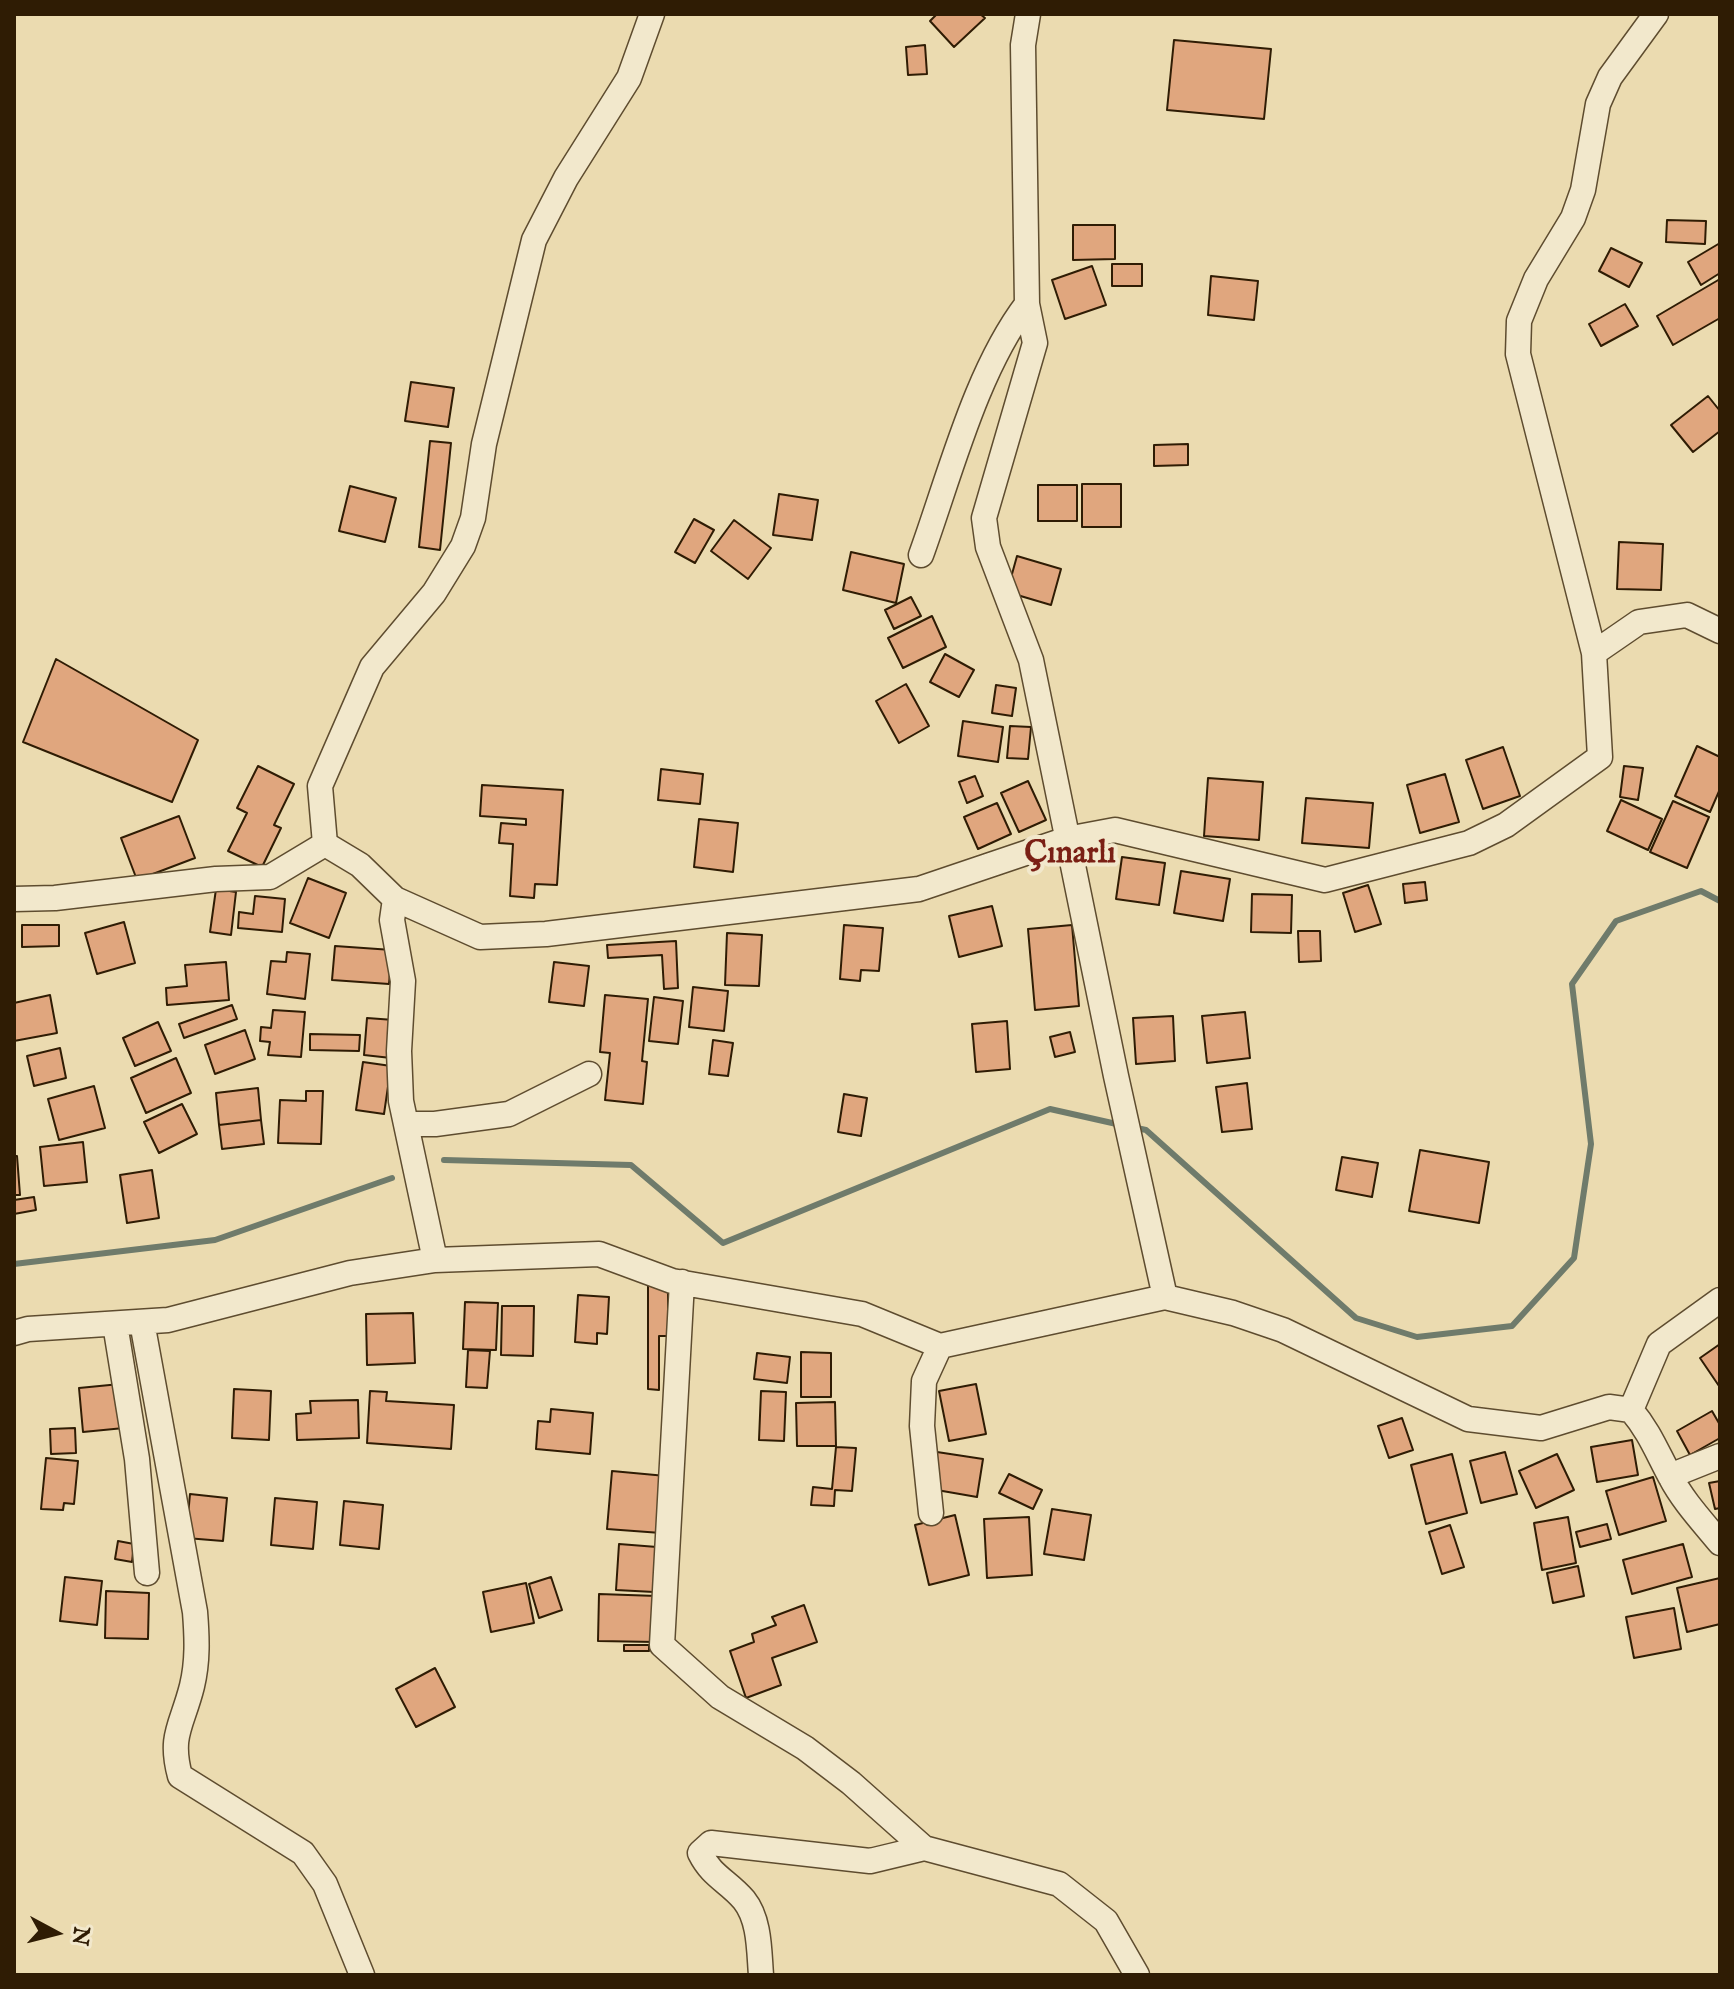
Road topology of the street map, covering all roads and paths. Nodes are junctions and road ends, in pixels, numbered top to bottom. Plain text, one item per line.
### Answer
1 (652, 14) edge
2 (1028, 14) edge
3 (1656, 14) edge
4 (1027, 304) junction
5 (921, 555) dead end
6 (1720, 631) edge
7 (1594, 653) junction
8 (1067, 839) junction
9 (325, 844) junction
10 (14, 899) edge
11 (395, 899) junction
12 (589, 1074) dead end
13 (406, 1124) junction
14 (435, 1260) junction
15 (682, 1282) junction
16 (1165, 1297) junction
17 (1720, 1300) edge
18 (142, 1322) junction
19 (115, 1324) junction
20 (14, 1333) edge
21 (940, 1346) junction
22 (1631, 1410) junction
23 (1720, 1456) edge
24 (1670, 1476) junction
25 (931, 1513) dead end
26 (1720, 1543) edge
27 (147, 1573) dead end
28 (924, 1848) junction
29 (362, 1975) edge
30 (761, 1975) edge
31 (1137, 1975) edge

1 - 9 street
2 - 4 street
3 - 7 street
4 - 5 street
4 - 8 street
6 - 7 street
7 - 8 street
8 - 11 street
8 - 16 street
9 - 10 street
9 - 11 street
11 - 13 street
12 - 13 street
13 - 14 street
14 - 15 street
14 - 18 street
15 - 21 street
15 - 28 street
16 - 21 street
16 - 22 street
17 - 22 street
18 - 19 street
18 - 29 street
19 - 20 street
19 - 27 street
21 - 25 street
22 - 24 street
23 - 24 street
24 - 26 street
28 - 30 street
28 - 31 street

